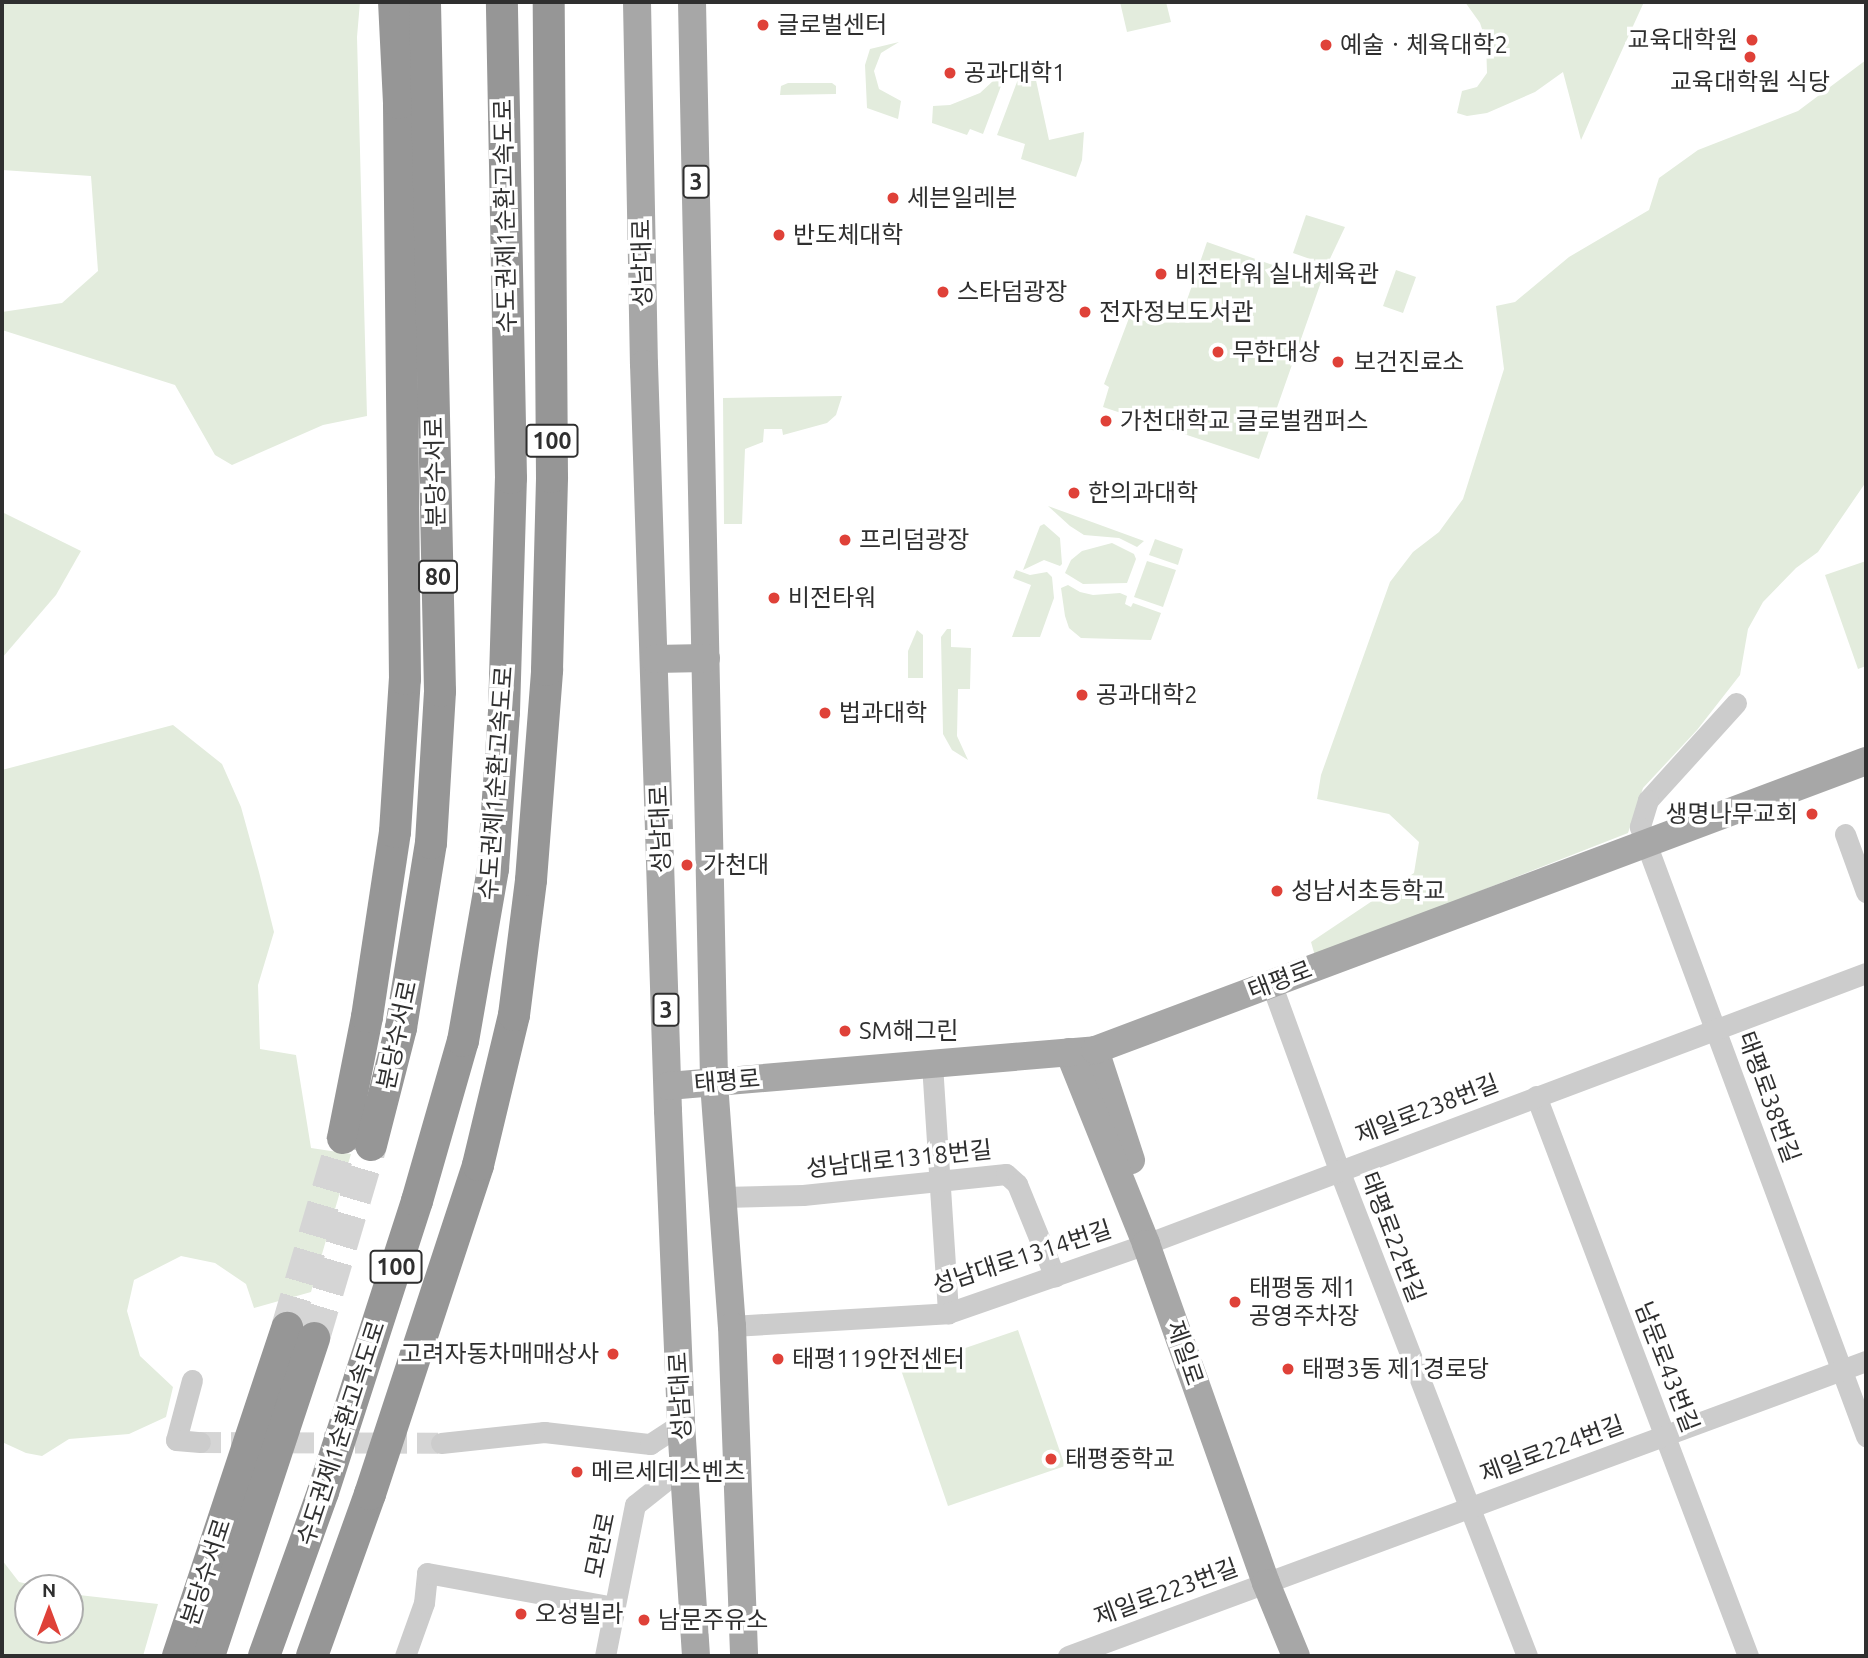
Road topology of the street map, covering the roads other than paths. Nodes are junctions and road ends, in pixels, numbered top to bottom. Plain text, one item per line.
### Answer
1 (394, 2) edge
2 (425, 2) edge
3 (502, 2) edge
4 (549, 2) edge
5 (636, 2) edge
6 (692, 2) edge
7 (705, 658) junction
8 (654, 659) junction
9 (1735, 703) dead end
10 (1866, 761) edge
11 (1845, 834) dead end
12 (1644, 843) junction
13 (1866, 891) edge
14 (1866, 973) edge
15 (1271, 983) junction
16 (1715, 1028) junction
17 (1082, 1051) junction
18 (932, 1064) junction
19 (714, 1083) junction
20 (668, 1086) junction
21 (1536, 1096) junction
22 (1339, 1170) junction
23 (941, 1181) junction
24 (723, 1197) junction
25 (1152, 1241) junction
26 (1055, 1277) junction
27 (948, 1313) junction
28 (732, 1326) junction
29 (1866, 1361) edge
30 (1841, 1371) junction
31 (192, 1380) dead end
32 (681, 1424) junction
33 (1665, 1436) junction
34 (1866, 1436) edge
35 (200, 1442) tunnel mouth
36 (441, 1443) tunnel mouth
37 (684, 1466) junction
38 (1469, 1508) junction
39 (1274, 1580) junction
40 (614, 1606) junction
41 (412, 1655) edge
42 (612, 1655) edge
43 (178, 1656) edge
44 (209, 1656) edge
45 (264, 1656) edge
46 (312, 1656) edge
47 (696, 1656) edge
48 (744, 1656) edge
49 (1068, 1656) edge
50 (1296, 1656) edge
51 (1311, 1656) edge
52 (1527, 1656) edge
53 (1748, 1656) edge

1 - 2 highway, 분당수서로 / 80
3 - 45 highway, 수도권제1순환고속도로 / 100
4 - 46 highway, 수도권제1순환고속도로 / 100
5 - 8 main road, 성남대로 / 3
6 - 7 main road, 성남대로 / 3
7 - 8 main road
7 - 19 main road, 성남대로 / 3
8 - 20 main road, 성남대로 / 3
9 - 12 street
10 - 12 main road, 태평로
11 - 13 street
12 - 15 main road, 태평로
12 - 16 street, 태평로38번길
14 - 16 street, 제일로238번길
15 - 17 main road, 태평로
15 - 22 street, 태평로22번길
16 - 21 street, 제일로238번길
16 - 30 street, 태평로38번길
17 - 18 main road, 태평로
17 - 25 main road, 제일로
18 - 19 main road, 태평로
18 - 23 street
19 - 20 main road, 태평로
19 - 24 main road, 성남대로 / 3
20 - 32 main road, 성남대로 / 3
21 - 22 street, 제일로238번길
21 - 33 street, 남문로43번길
22 - 25 street, 제일로238번길
22 - 38 street, 태평로22번길
23 - 24 street, 성남대로1318번길
23 - 26 street, 성남대로1318번길
23 - 27 street
24 - 28 main road, 성남대로 / 3
25 - 26 street, 성남대로1314번길
25 - 39 main road, 제일로
26 - 27 street, 성남대로1314번길
27 - 28 street, 성남대로1314번길
28 - 48 main road, 성남대로 / 3
29 - 30 street, 제일로224번길
30 - 33 street, 제일로224번길
30 - 34 street, 태평로38번길
31 - 35 street
32 - 36 street
32 - 37 main road, 성남대로 / 3
33 - 38 street, 제일로224번길
33 - 53 street, 남문로43번길
37 - 40 street, 모란로
37 - 47 main road, 성남대로 / 3
38 - 39 street, 제일로224번길
38 - 52 street, 태평로22번길
39 - 49 street, 제일로223번길
39 - 50 main road, 제일로
39 - 51 main road, 제일로
40 - 41 street
40 - 42 street, 모란로
43 - 44 highway, 분당수서로

